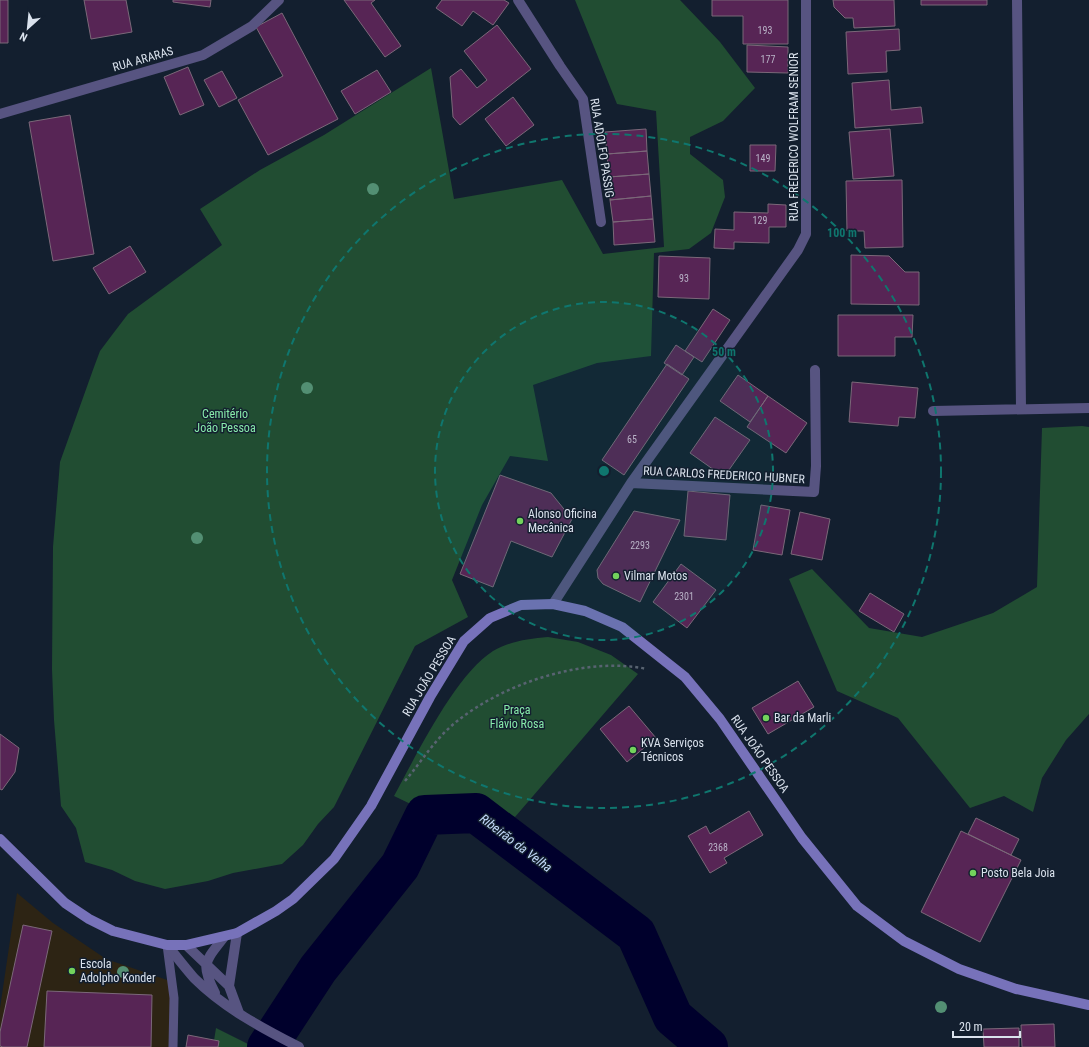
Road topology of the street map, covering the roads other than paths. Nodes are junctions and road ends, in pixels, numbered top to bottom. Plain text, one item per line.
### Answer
1 (278, 0) edge
2 (518, 0) edge
3 (806, 0) edge
4 (1017, 0) edge
5 (0, 114) edge
6 (601, 222) dead end
7 (815, 370) dead end
8 (1089, 408) edge
9 (1021, 410) junction
10 (933, 412) dead end
11 (631, 483) junction
12 (553, 604) junction
13 (0, 839) edge
14 (237, 933) junction
15 (224, 937) junction
16 (167, 945) junction
17 (186, 945) junction
18 (206, 964) junction
19 (229, 986) junction
20 (218, 999) junction
21 (1089, 1005) edge
22 (239, 1013) junction
23 (173, 1047) edge
24 (299, 1047) edge

1 - 5 street, RUA ARARAS
2 - 6 street, RUA ADOLFO PASSIG
3 - 11 street, RUA FREDERICO WOLFRAM SENIOR
4 - 9 street
7 - 11 street, RUA CARLOS FREDERICO HUBNER
8 - 9 street
9 - 10 street
11 - 12 street, RUA FREDERICO WOLFRAM SENIOR
12 - 14 main road, RUA JOÃO PESSOA
12 - 21 main road, RUA JOÃO PESSOA
13 - 16 main road, RUA JOÃO PESSOA
14 - 15 main road, RUA JOÃO PESSOA
14 - 19 street
15 - 17 main road, RUA JOÃO PESSOA
15 - 18 street
16 - 17 main road, RUA JOÃO PESSOA
16 - 20 street
16 - 23 lane
17 - 18 street
18 - 19 street
18 - 20 street
19 - 22 street
20 - 22 street
22 - 24 street

